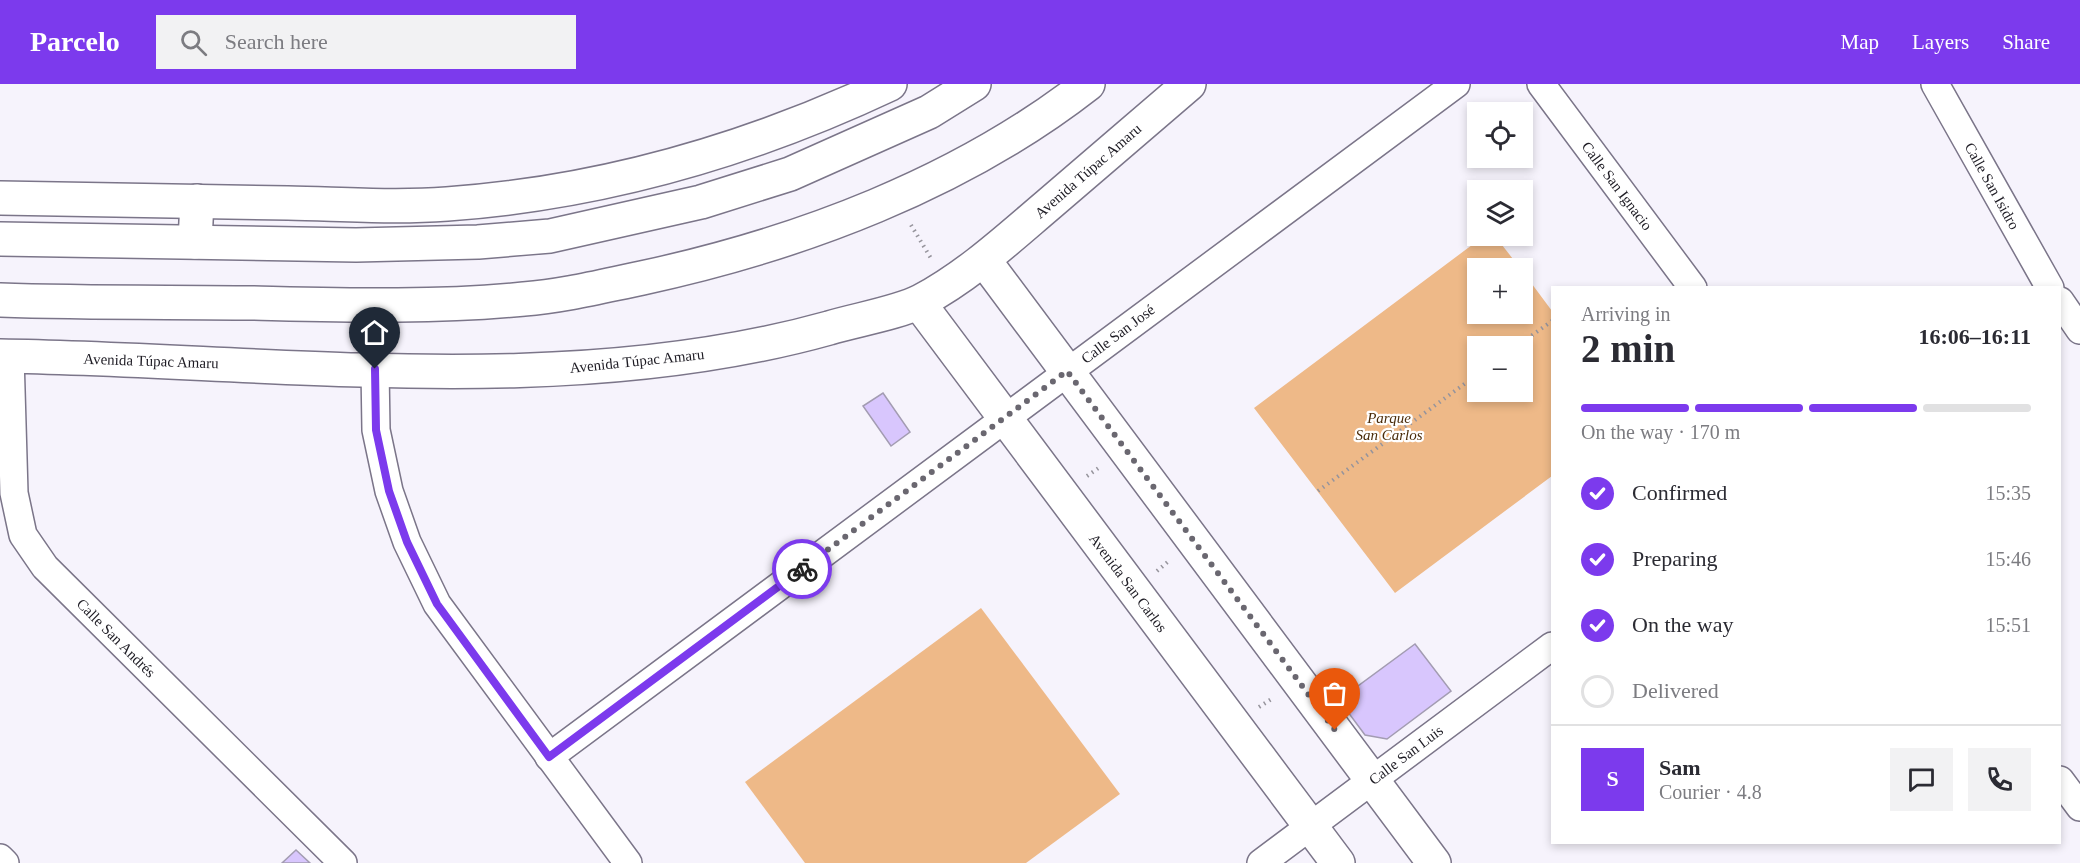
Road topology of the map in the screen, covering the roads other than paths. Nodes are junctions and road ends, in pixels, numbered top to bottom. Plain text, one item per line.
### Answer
1 (890, 84) edge
2 (974, 84) edge
3 (1088, 84) edge
4 (1190, 84) edge
5 (1456, 84) edge
6 (1541, 84) edge
7 (1935, 84) edge
8 (924, 98) edge
9 (0, 198) edge
10 (196, 201) junction
11 (0, 239) edge
12 (195, 242) junction
13 (984, 260) junction
14 (1692, 286) edge
15 (2045, 286) edge
16 (0, 300) edge
17 (919, 303) junction
18 (2061, 306) edge
19 (2080, 330) edge
20 (5, 356) edge
21 (375, 369) junction
22 (1067, 371) junction
23 (1005, 418) junction
24 (1551, 647) edge
25 (549, 757) junction
26 (1372, 780) junction
27 (2061, 781) edge
28 (2080, 807) edge
29 (1310, 826) junction
30 (0, 858) edge
31 (5, 863) edge
32 (343, 863) edge
33 (628, 863) edge
34 (1260, 863) edge
35 (1338, 863) edge
36 (1434, 863) edge

1 - 10 main road
2 - 8 main road
3 - 16 main road
4 - 13 main road, Avenida Túpac Amaru
5 - 22 street, Calle San José
6 - 14 street, Calle San Ignacio
7 - 15 street, Calle San Isidro
8 - 12 main road
9 - 10 main road
10 - 12 main road
11 - 12 main road
13 - 17 main road, Avenida Túpac Amaru
13 - 22 main road
17 - 21 main road, Avenida Túpac Amaru
17 - 23 main road, Avenida San Carlos
18 - 19 street, Calle San Isidro
20 - 21 main road, Avenida Túpac Amaru
20 - 32 street, Calle San Andrés
21 - 25 street
22 - 23 street, Calle San José
22 - 26 main road
23 - 25 street, Calle San José
23 - 29 main road, Avenida San Carlos
24 - 26 street, Calle San Luis
25 - 33 street
26 - 29 street, Calle San Luis
26 - 36 main road
27 - 28 street
29 - 34 street, Calle San Luis
29 - 35 main road, Avenida San Carlos
30 - 31 street

